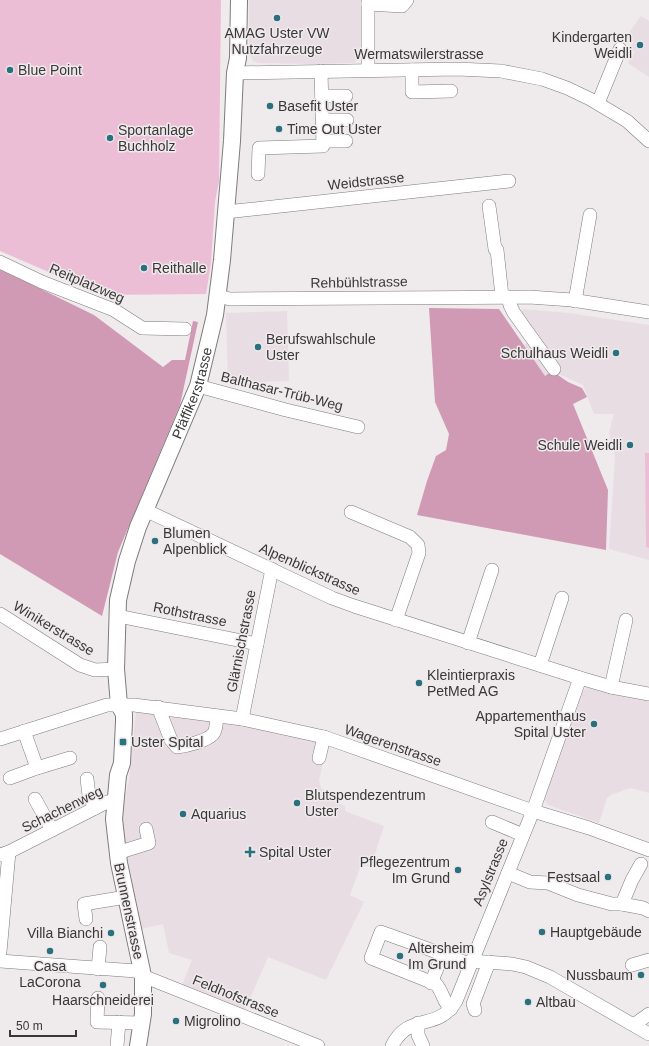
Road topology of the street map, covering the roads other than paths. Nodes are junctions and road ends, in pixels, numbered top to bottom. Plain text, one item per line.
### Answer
1 (230, 0) edge
2 (239, 0) edge
3 (407, 0) edge
4 (368, 2) edge
5 (620, 49) dead end
6 (368, 70) junction
7 (412, 70) junction
8 (321, 71) junction
9 (235, 73) junction
10 (451, 91) dead end
11 (322, 96) junction
12 (346, 96) dead end
13 (598, 103) junction
14 (323, 120) junction
15 (347, 120) dead end
16 (323, 141) junction
17 (346, 141) dead end
18 (649, 141) edge
19 (258, 174) dead end
20 (509, 181) dead end
21 (489, 206) dead end
22 (226, 212) junction
23 (590, 215) dead end
24 (0, 262) edge
25 (218, 296) junction
26 (505, 296) junction
27 (575, 300) junction
28 (649, 312) edge
29 (185, 329) dead end
30 (554, 370) dead end
31 (198, 386) junction
32 (358, 427) dead end
33 (145, 510) junction
34 (351, 512) dead end
35 (272, 569) junction
36 (492, 570) dead end
37 (562, 598) dead end
38 (0, 614) edge
39 (118, 616) junction
40 (396, 620) junction
41 (626, 620) dead end
42 (468, 643) junction
43 (257, 644) junction
44 (540, 665) junction
45 (116, 669) junction
46 (580, 678) junction
47 (611, 687) junction
48 (649, 694) edge
49 (119, 705) junction
50 (158, 707) junction
51 (217, 716) junction
52 (242, 719) junction
53 (24, 731) junction
54 (324, 737) junction
55 (0, 739) edge
56 (70, 758) dead end
57 (319, 758) dead end
58 (37, 768) junction
59 (10, 778) dead end
60 (86, 779) dead end
61 (35, 799) dead end
62 (115, 801) junction
63 (95, 808) junction
64 (533, 811) junction
65 (492, 822) dead end
66 (146, 829) dead end
67 (52, 830) junction
68 (523, 835) junction
69 (649, 850) edge
70 (117, 853) junction
71 (4, 854) edge
72 (641, 864) dead end
73 (508, 873) junction
74 (126, 897) junction
75 (622, 904) junction
76 (649, 911) edge
77 (86, 918) dead end
78 (100, 947) dead end
79 (0, 952) edge
80 (443, 954) junction
81 (649, 960) edge
82 (0, 961) edge
83 (489, 962) junction
84 (471, 963) junction
85 (632, 965) dead end
86 (98, 968) junction
87 (143, 976) junction
88 (431, 982) junction
89 (98, 998) dead end
90 (450, 1009) junction
91 (475, 1010) dead end
92 (649, 1014) edge
93 (119, 1022) junction
94 (141, 1023) junction
95 (418, 1023) junction
96 (635, 1024) junction
97 (649, 1034) edge
98 (117, 1046) edge
99 (138, 1046) edge
100 (318, 1046) edge
101 (392, 1046) edge
102 (423, 1046) edge

1 - 9 main road, Pfäffikerstrasse
2 - 9 main road, Pfäffikerstrasse
3 - 4 street
4 - 6 street
5 - 13 street
6 - 7 street, Wermatswilerstrasse
6 - 8 street, Wermatswilerstrasse
7 - 10 street
7 - 13 street, Wermatswilerstrasse
8 - 9 street, Wermatswilerstrasse
8 - 11 street
9 - 22 main road, Pfäffikerstrasse
11 - 12 street
11 - 14 street
13 - 18 street, Wermatswilerstrasse
14 - 15 street
14 - 16 street
16 - 17 street
16 - 19 street
20 - 22 street, Weidstrasse
21 - 26 street
22 - 25 main road, Pfäffikerstrasse
23 - 27 street
24 - 29 street, Reitplatzweg
25 - 26 street, Rehbühlstrasse
25 - 31 main road, Pfäffikerstrasse
26 - 27 street, Rehbühlstrasse
26 - 30 street
27 - 28 street, Rehbühlstrasse
31 - 32 street, Balthasar-Trüb-Weg
31 - 33 main road, Pfäffikerstrasse
33 - 35 street, Alpenblickstrasse
33 - 39 main road, Pfäffikerstrasse
34 - 40 street
35 - 40 street, Alpenblickstrasse
35 - 43 street, Glärnischstrasse
36 - 42 street
37 - 44 street
38 - 45 street, Winikerstrasse
39 - 43 street, Rothstrasse
39 - 45 main road, Pfäffikerstrasse
40 - 42 street, Alpenblickstrasse
41 - 47 street
42 - 44 street, Alpenblickstrasse
43 - 52 street, Glärnischstrasse
44 - 46 street, Alpenblickstrasse
45 - 49 main road, Pfäffikerstrasse
46 - 47 street, Alpenblickstrasse
46 - 64 street, Asylstrasse
47 - 48 street, Alpenblickstrasse
49 - 50 street, Wagerenstrasse
49 - 53 street, Wagerenstrasse
49 - 62 main road, Brunnenstrasse
50 - 51 street, Wagerenstrasse
50 - 51 street
51 - 52 street, Wagerenstrasse
52 - 54 street, Wagerenstrasse
53 - 55 street, Wagerenstrasse
53 - 58 street
54 - 57 street
54 - 64 street, Wagerenstrasse
56 - 58 street
58 - 59 street
60 - 63 street
61 - 67 street
62 - 63 street, Schachenweg
62 - 70 main road, Brunnenstrasse
63 - 67 street, Schachenweg
64 - 68 street, Asylstrasse
64 - 69 street, Wagerenstrasse
65 - 68 street
66 - 70 street
67 - 71 street, Schachenweg
68 - 73 street, Asylstrasse
70 - 74 main road, Brunnenstrasse
71 - 79 street
72 - 75 street
73 - 75 street
73 - 84 street, Asylstrasse
74 - 77 street
74 - 87 main road, Brunnenstrasse
75 - 76 street
78 - 86 street
80 - 84 street
80 - 88 street
80 - 88 street
81 - 85 street
82 - 86 street, Feldhofstrasse
83 - 84 street
83 - 91 street
83 - 96 street
84 - 90 street, Asylstrasse
86 - 87 street, Feldhofstrasse
87 - 94 main road, Brunnenstrasse
87 - 100 street, Feldhofstrasse
88 - 90 street
89 - 93 street
90 - 95 street, Asylstrasse
92 - 96 street
93 - 94 street
93 - 98 street
94 - 99 main road, Brunnenstrasse
95 - 101 street, Asylstrasse
95 - 102 street
96 - 97 street

